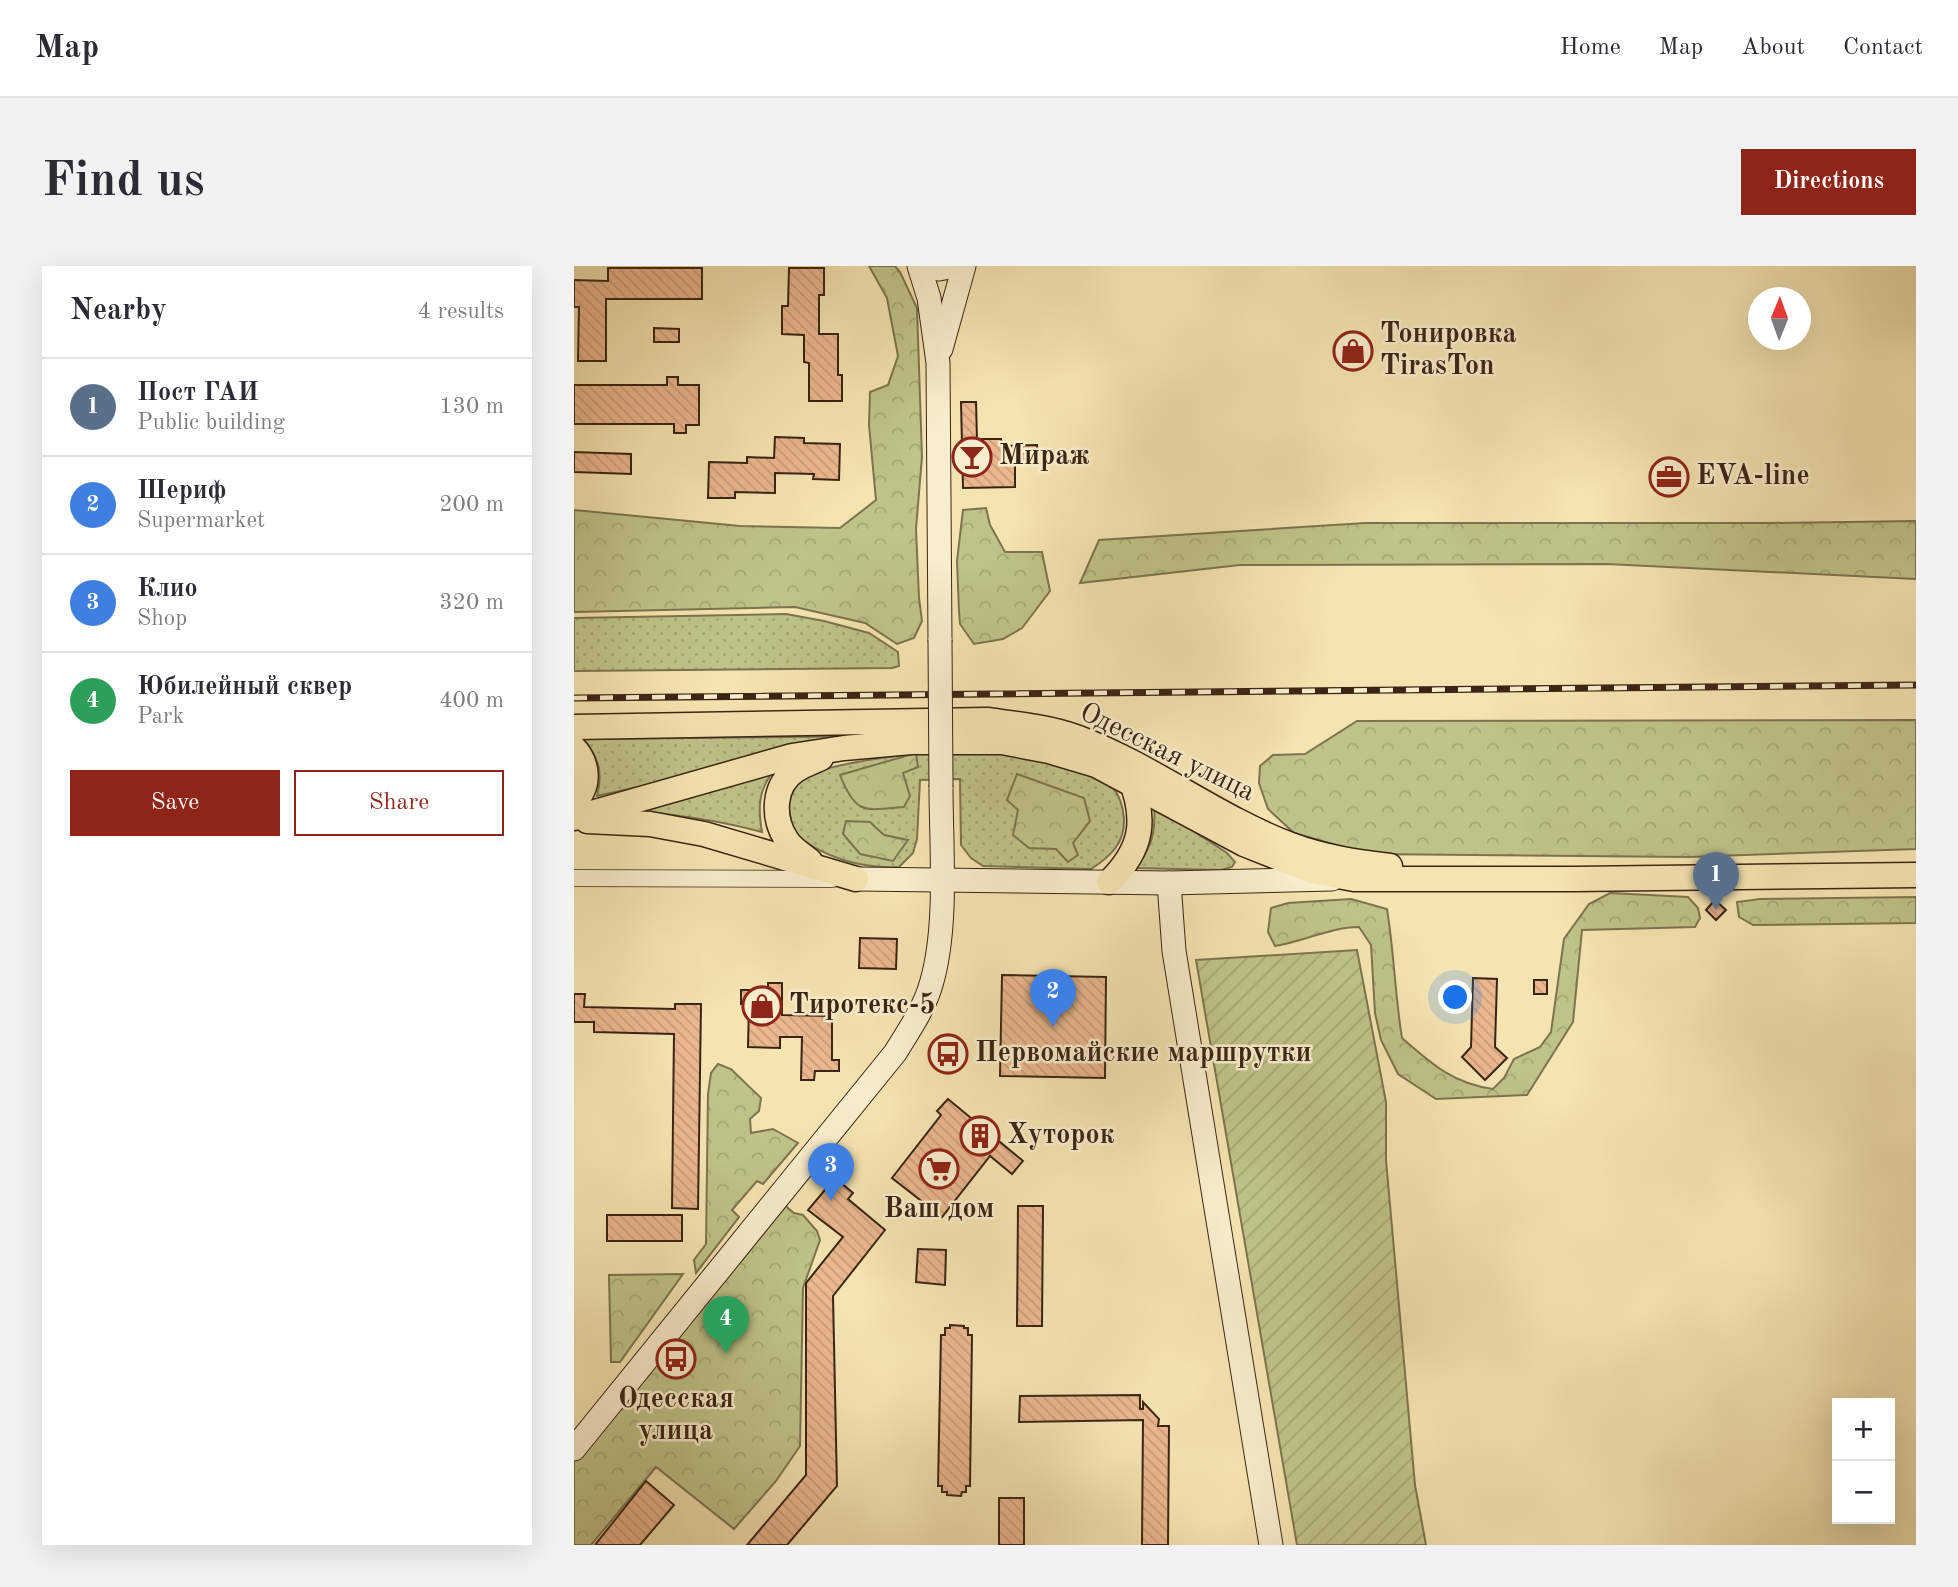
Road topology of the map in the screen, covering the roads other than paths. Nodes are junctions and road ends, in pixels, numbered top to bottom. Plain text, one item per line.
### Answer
1 (919, 266) edge
2 (926, 266) edge
3 (955, 266) edge
4 (964, 266) edge
5 (938, 363) junction
6 (574, 727) edge
7 (574, 748) edge
8 (844, 748) junction
9 (1122, 757) junction
10 (1132, 783) junction
11 (574, 802) edge
12 (574, 820) edge
13 (816, 866) junction
14 (1916, 875) edge
15 (574, 878) edge
16 (1477, 878) junction
17 (856, 879) junction
18 (1354, 879) junction
19 (941, 880) junction
20 (1109, 882) junction
21 (1169, 883) junction
22 (574, 1449) edge
23 (1271, 1545) edge

1 - 5 street
2 - 3 street
4 - 5 street
5 - 19 street, bridge
6 - 9 main road, Одесская улица
7 - 11 main road
8 - 10 main road, Одесская улица
8 - 12 main road, Одесская улица
8 - 13 main road
9 - 10 main road
9 - 16 main road, Одесская улица
10 - 18 main road, Одесская улица
10 - 20 main road
12 - 13 main road
13 - 17 main road
14 - 16 main road
15 - 17 street
16 - 18 main road, Одесская улица
17 - 19 street, Одесская улица
18 - 21 street, Одесская улица
19 - 20 street, Одесская улица
19 - 22 street
20 - 21 street, Одесская улица
21 - 23 street

